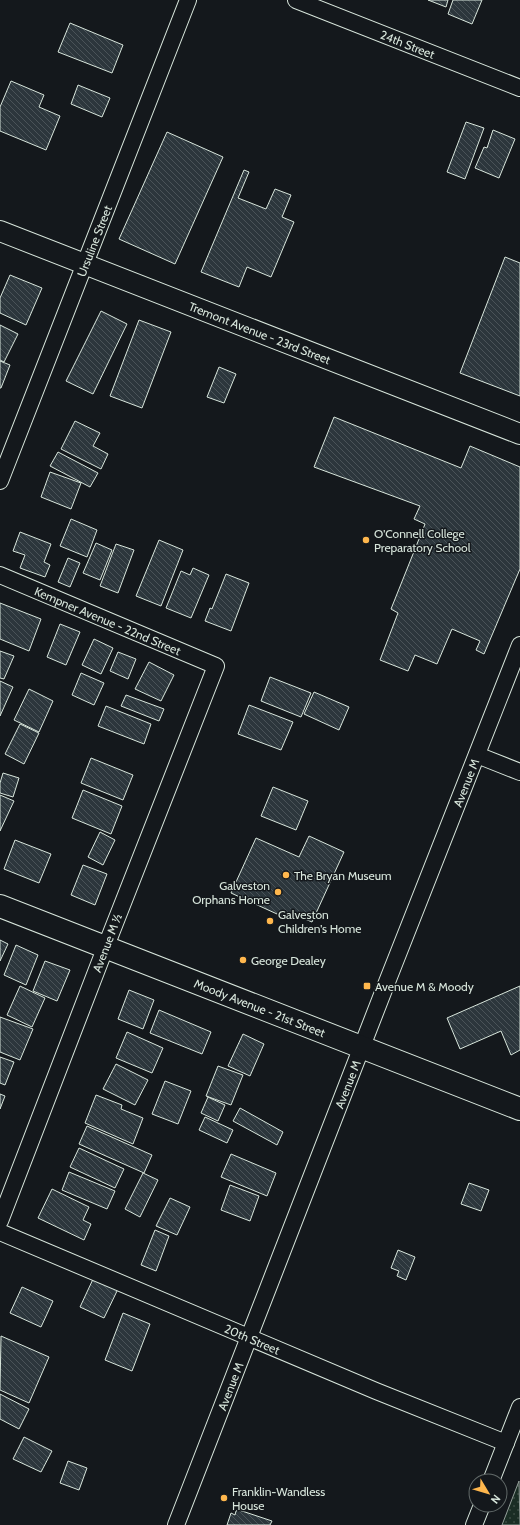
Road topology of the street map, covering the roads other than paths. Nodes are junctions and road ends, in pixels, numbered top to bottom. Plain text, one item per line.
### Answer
1 (188, 0) edge
2 (296, 0) edge
3 (520, 88) edge
4 (0, 231) edge
5 (84, 264) junction
6 (520, 434) edge
7 (0, 481) edge
8 (0, 575) edge
9 (520, 645) edge
10 (216, 666) joint
11 (476, 755) junction
12 (520, 772) edge
13 (0, 906) edge
14 (106, 946) junction
15 (362, 1047) junction
16 (520, 1108) edge
17 (0, 1221) edge
18 (0, 1232) edge
19 (249, 1337) junction
20 (520, 1406) edge
21 (506, 1443) junction
22 (494, 1473) edge
23 (479, 1513) edge
24 (176, 1525) edge
25 (474, 1525) edge

1 - 5 street, Ursuline Street
2 - 3 street, 24th Street
4 - 5 street, Tremont Avenue - 23rd Street
5 - 6 street, Tremont Avenue - 23rd Street
5 - 7 street, Ursuline Street
8 - 10 street, Kempner Avenue - 22nd Street
9 - 11 street, Avenue M
10 - 14 street, Avenue M ½
11 - 12 street
11 - 15 street, Avenue M
13 - 14 main road, Moody Avenue - 21st Street
14 - 15 main road, Moody Avenue - 21st Street
14 - 17 street, Avenue M ½
15 - 16 main road, Moody Avenue - 21st Street
15 - 19 street, Avenue M
18 - 19 street, 20th Street
19 - 21 street, 20th Street
19 - 24 street, Avenue M
20 - 21 street
21 - 22 street
23 - 25 street

